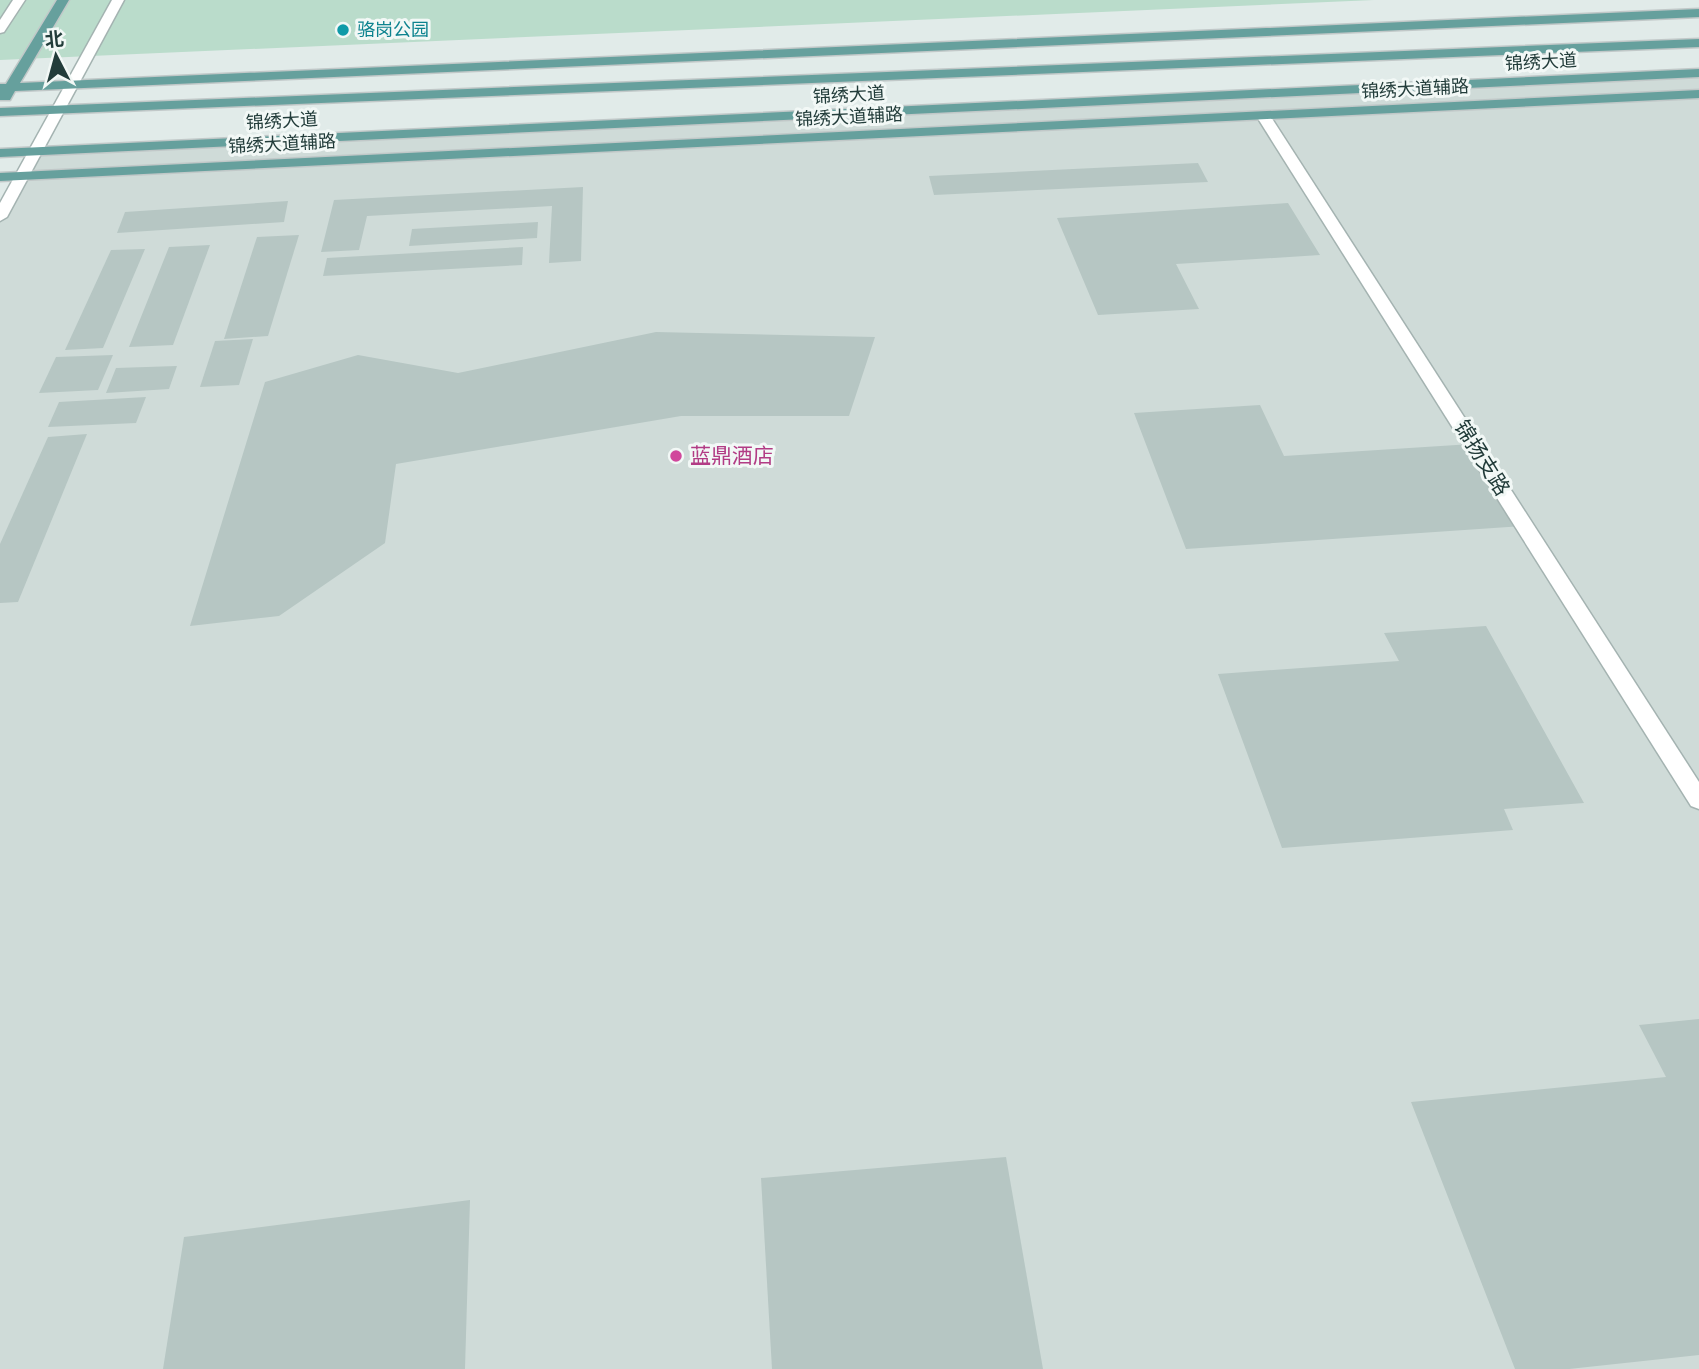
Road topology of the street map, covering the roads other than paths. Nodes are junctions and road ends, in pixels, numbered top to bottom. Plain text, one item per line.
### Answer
1 (19, 0) edge
2 (63, 0) edge
3 (118, 0) edge
4 (1699, 13) edge
5 (0, 29) edge
6 (1282, 32) junction
7 (1560, 33) dead end
8 (1602, 33) dead end
9 (1699, 34) edge
10 (1699, 43) edge
11 (1699, 73) edge
12 (72, 85) junction
13 (5, 88) edge
14 (1699, 94) edge
15 (0, 105) edge
16 (59, 108) junction
17 (0, 112) edge
18 (1264, 117) junction
19 (36, 152) junction
20 (0, 153) edge
21 (23, 176) junction
22 (0, 177) edge
23 (0, 217) edge
24 (1699, 800) edge

1 - 5 street
2 - 13 main road
3 - 12 street
4 - 6 main road
6 - 7 main road
6 - 12 main road
8 - 9 main road
10 - 16 main road, 锦绣大道
11 - 19 main road, 锦绣大道
12 - 13 main road
12 - 16 street
13 - 15 main road
14 - 18 main road, 锦绣大道辅路
16 - 17 main road, 锦绣大道
16 - 19 street
18 - 21 main road, 锦绣大道辅路
18 - 24 street, 锦扬支路
19 - 20 main road, 锦绣大道
19 - 21 street
21 - 22 main road, 锦绣大道辅路
21 - 23 street

